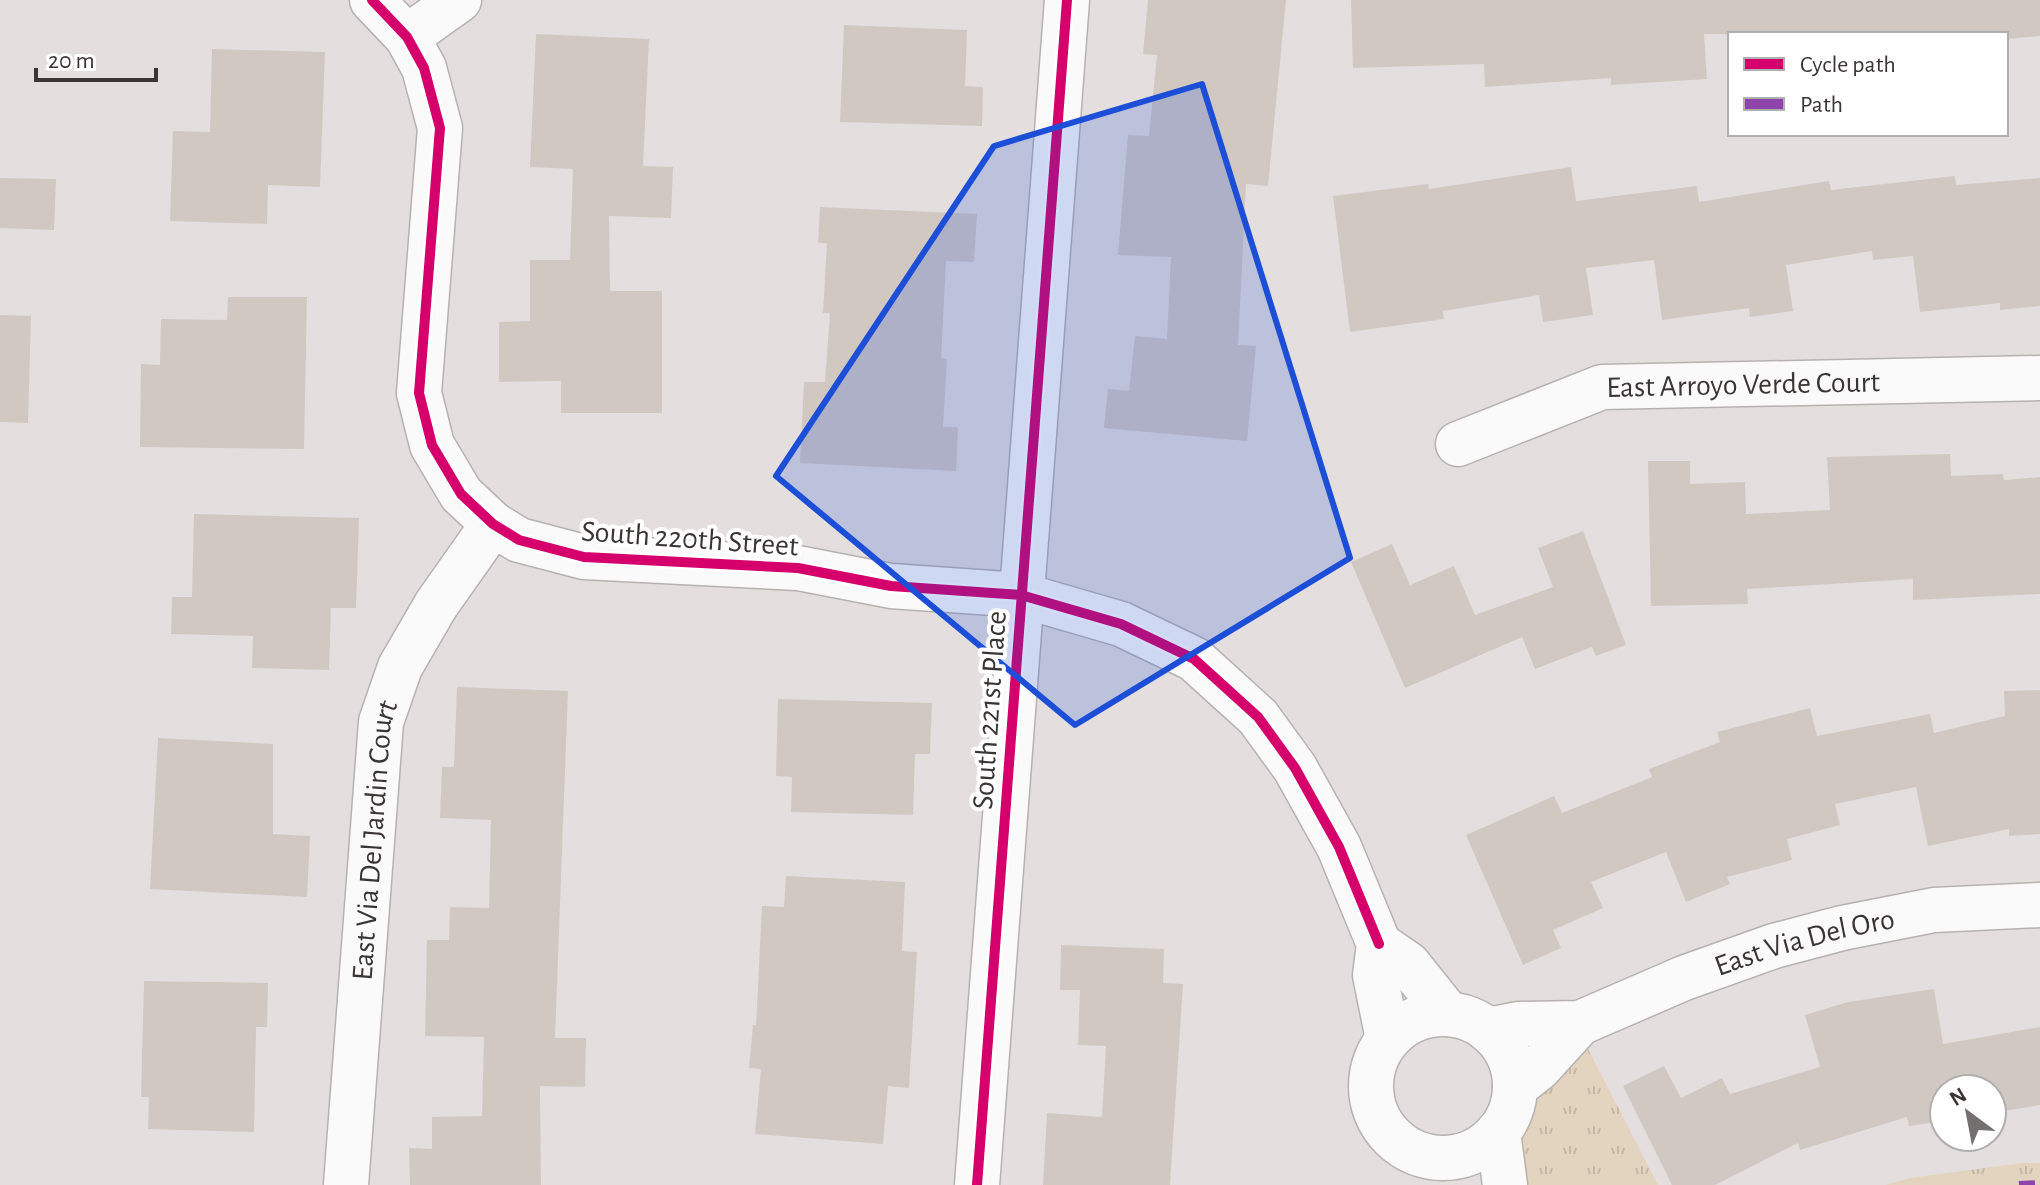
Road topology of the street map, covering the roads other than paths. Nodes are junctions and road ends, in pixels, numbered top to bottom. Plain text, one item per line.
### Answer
1 (372, 0) edge
2 (459, 0) edge
3 (1067, 0) edge
4 (407, 37) junction
5 (2040, 378) edge
6 (1458, 444) dead end
7 (493, 524) junction
8 (1021, 595) junction
9 (2040, 905) edge
10 (1379, 944) junction
11 (1448, 1014) junction
12 (1580, 1023) junction
13 (1488, 1030) junction
14 (1388, 1039) junction
15 (1515, 1087) junction
16 (1498, 1132) junction
17 (1449, 1172) edge
18 (346, 1185) edge
19 (977, 1185) edge
20 (1505, 1185) edge

1 - 4 street, South 220th Street
2 - 4 street
3 - 8 street, South 221st Place
4 - 7 street, South 220th Street
5 - 6 street, East Arroyo Verde Court
7 - 8 street, South 220th Street
7 - 18 street, East Via Del Jardin Court
8 - 10 street, South 220th Street
8 - 19 street, South 221st Place
9 - 12 street, East Via Del Oro
10 - 11 street
10 - 14 street, South 220th Street
11 - 13 street
11 - 14 street
12 - 13 street, East Via Del Oro
12 - 15 street, East Via Del Oro
13 - 15 street
14 - 17 street
15 - 16 street
16 - 17 street
16 - 20 street

